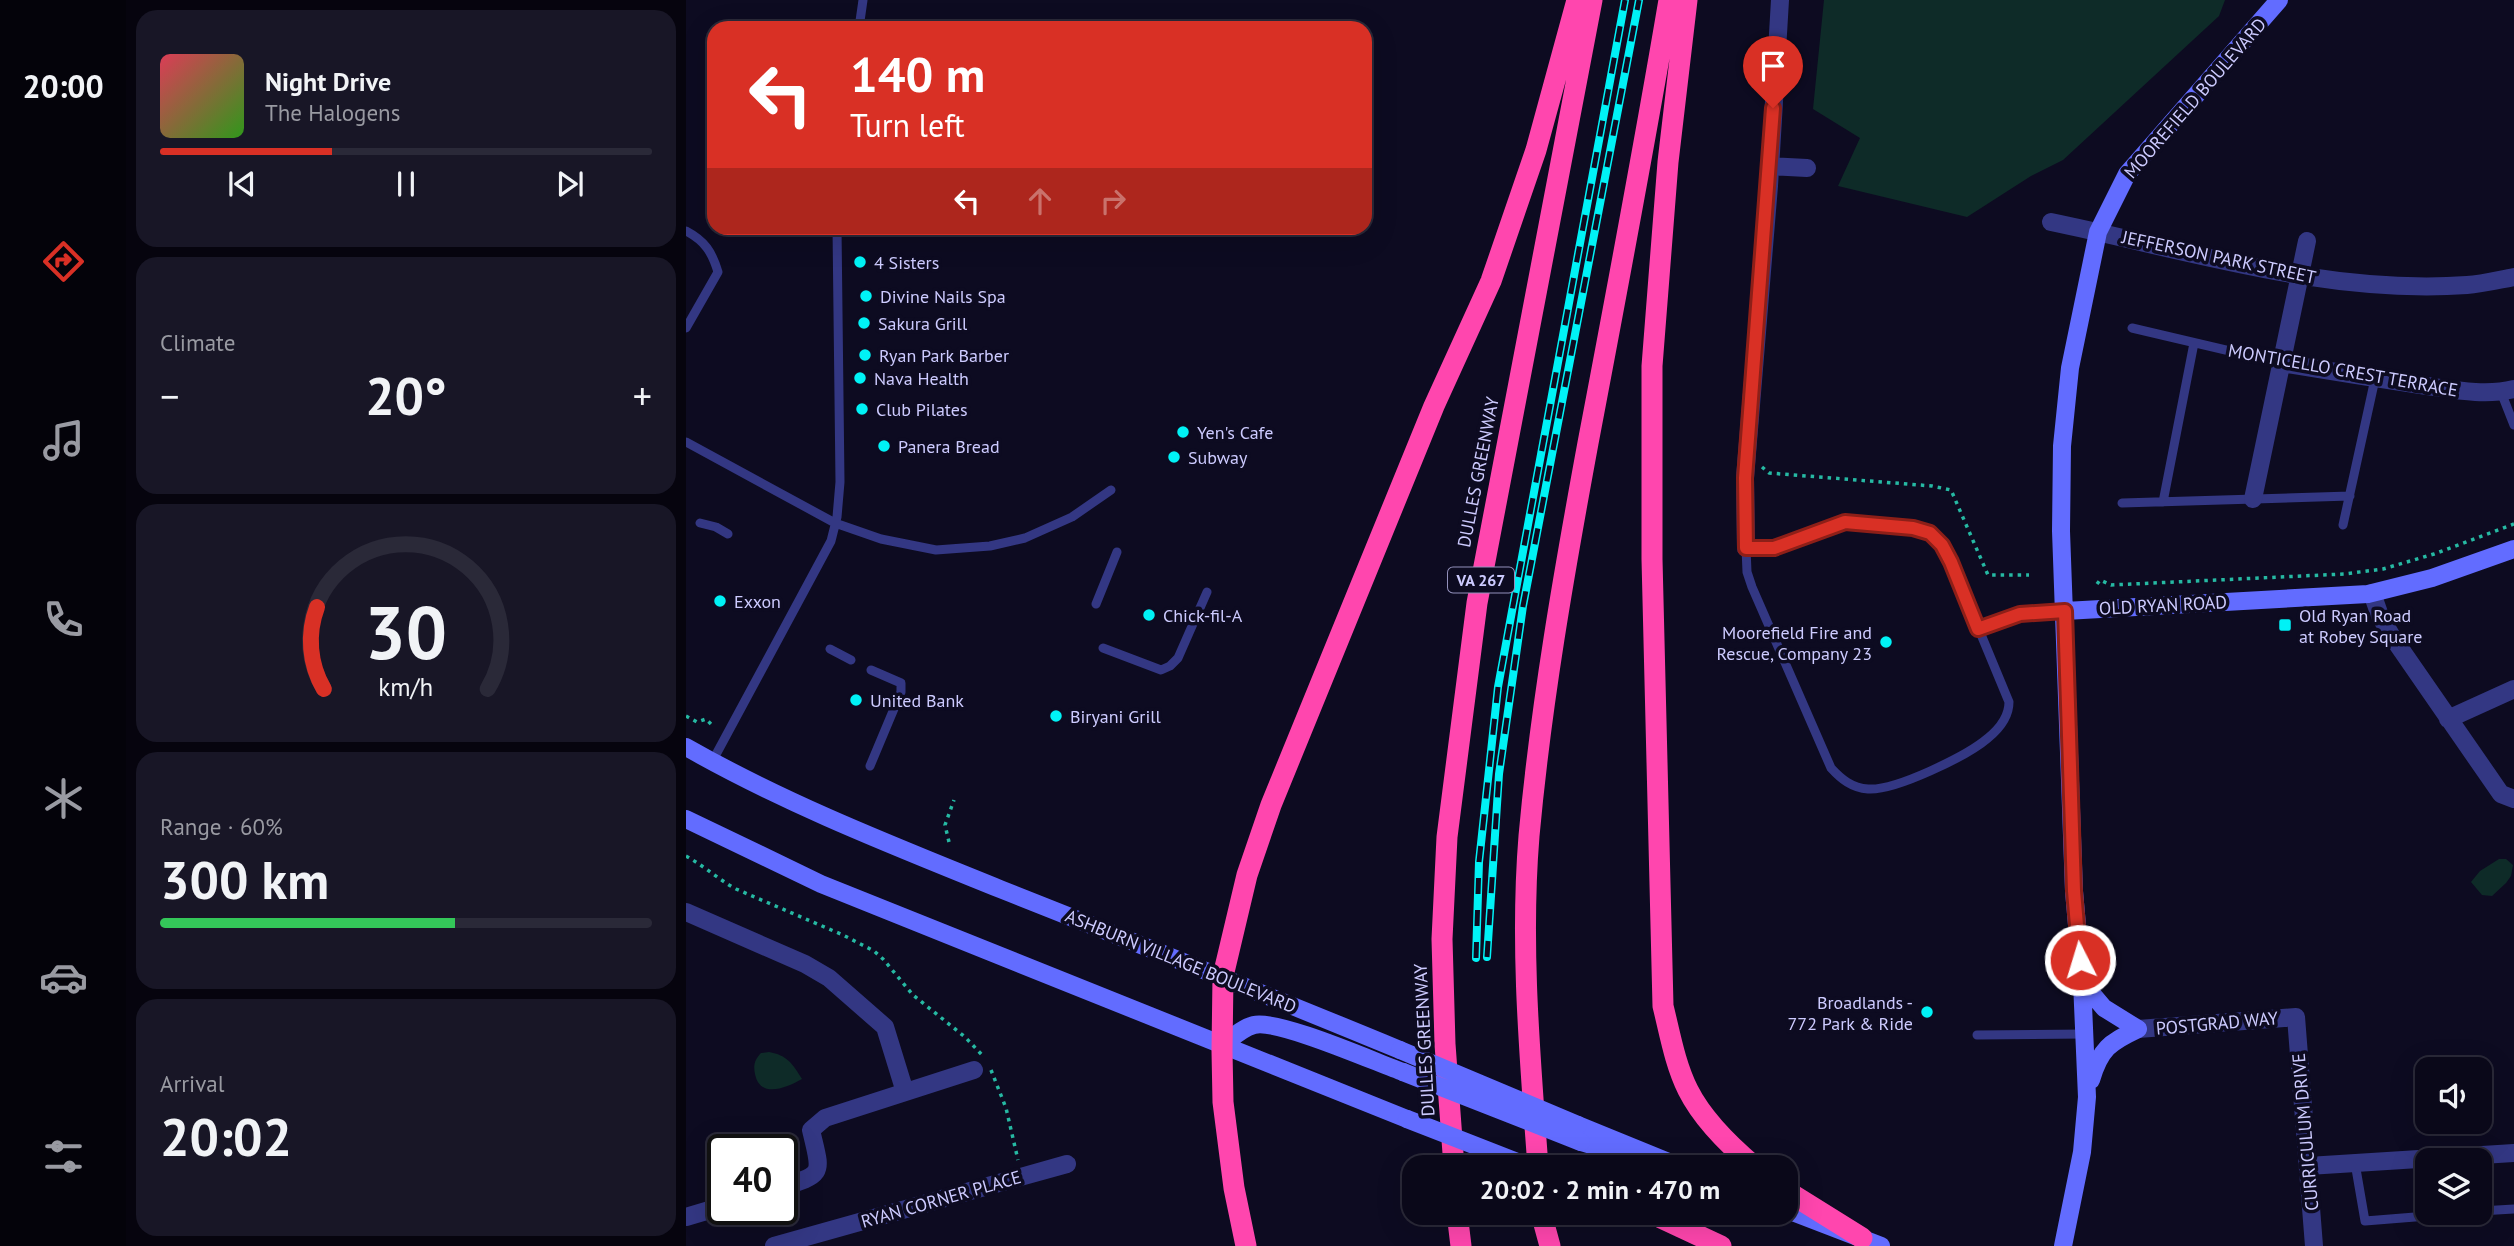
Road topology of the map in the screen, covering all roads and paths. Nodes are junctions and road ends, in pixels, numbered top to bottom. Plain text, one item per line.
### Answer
1 (863, 0) edge
2 (1577, 0) edge
3 (1592, 0) edge
4 (1669, 0) edge
5 (1687, 0) edge
6 (1780, 0) edge
7 (2279, 0) edge
8 (860, 21) edge
9 (1770, 166) junction
10 (1807, 169) dead end
11 (2051, 222) dead end
12 (686, 231) edge
13 (2098, 232) junction
14 (837, 235) edge
15 (2307, 241) dead end
16 (2300, 275) junction
17 (2514, 277) edge
18 (686, 328) edge
19 (2132, 328) dead end
20 (2194, 343) junction
21 (2281, 363) junction
22 (2375, 379) junction
23 (2508, 391) edge
24 (2514, 425) edge
25 (686, 442) edge
26 (1756, 466) dead end
27 (1111, 490) dead end
28 (2350, 496) junction
29 (2253, 499) junction
30 (2163, 502) junction
31 (2122, 503) dead end
32 (700, 523) dead end
33 (835, 523) junction
34 (2514, 524) edge
35 (2343, 526) dead end
36 (727, 534) dead end
37 (1746, 548) junction
38 (2514, 548) edge
39 (1117, 552) dead end
40 (2029, 575) dead end
41 (2097, 584) dead end
42 (1207, 592) dead end
43 (2372, 593) junction
44 (1097, 604) dead end
45 (2065, 611) junction
46 (1978, 629) junction
47 (1103, 648) dead end
48 (830, 649) dead end
49 (850, 660) dead end
50 (871, 670) dead end
51 (2514, 689) edge
52 (686, 716) edge
53 (2448, 719) junction
54 (712, 725) dead end
55 (686, 747) edge
56 (712, 762) junction
57 (870, 766) dead end
58 (2514, 799) edge
59 (954, 800) dead end
60 (686, 819) edge
61 (950, 842) dead end
62 (686, 856) edge
63 (686, 912) edge
64 (1223, 976) junction
65 (2082, 982) junction
66 (2296, 1017) joint
67 (2138, 1030) junction
68 (2085, 1034) junction
69 (1977, 1035) dead end
70 (1223, 1045) junction
71 (975, 1070) dead end
72 (905, 1092) junction
73 (2087, 1097) junction
74 (1580, 1133) junction
75 (2514, 1153) edge
76 (1453, 1155) edge
77 (1499, 1155) edge
78 (1537, 1155) edge
79 (1634, 1155) edge
80 (1645, 1155) edge
81 (1743, 1155) edge
82 (2356, 1163) junction
83 (1067, 1164) dead end
84 (2308, 1166) junction
85 (1021, 1176) junction
86 (798, 1182) edge
87 (1798, 1198) edge
88 (2514, 1209) edge
89 (707, 1211) edge
90 (2492, 1211) edge
91 (1798, 1214) edge
92 (686, 1217) edge
93 (2415, 1217) edge
94 (1458, 1225) edge
95 (1543, 1225) edge
96 (1676, 1225) edge
97 (1681, 1225) edge
98 (833, 1239) edge
99 (1872, 1242) edge
100 (774, 1246) edge
101 (1246, 1246) edge
102 (1461, 1246) edge
103 (1547, 1246) edge
104 (1721, 1246) edge
105 (1737, 1246) edge
106 (2063, 1246) edge
107 (2314, 1246) edge

1 - 8 lane
2 - 64 highway
3 - 76 highway, DULLES GREENWAY / VA 267
4 - 78 highway
5 - 81 highway
6 - 9 street
7 - 13 main road, MOOREFIELD BOULEVARD
9 - 10 street
9 - 37 street
11 - 13 street, JEFFERSON PARK STREET
12 - 18 lane
13 - 16 street, JEFFERSON PARK STREET
13 - 45 main road, MOOREFIELD BOULEVARD
14 - 33 lane
15 - 16 street
16 - 17 street, JEFFERSON PARK STREET
16 - 21 street
19 - 20 lane, MONTICELLO CREST TERRACE
20 - 21 lane, MONTICELLO CREST TERRACE
20 - 30 lane
21 - 22 street, MONTICELLO CREST TERRACE
21 - 29 street
22 - 23 street, MONTICELLO CREST TERRACE
22 - 28 lane
23 - 24 lane
25 - 33 lane
26 - 40 path
27 - 33 lane
28 - 29 lane
28 - 35 lane
29 - 30 lane
30 - 31 lane
32 - 36 lane
33 - 56 lane
34 - 41 path
37 - 46 lane
37 - 46 lane
38 - 43 main road, OLD RYAN ROAD
39 - 44 lane
42 - 47 lane
43 - 45 main road, OLD RYAN ROAD
43 - 53 street
45 - 46 lane
45 - 65 main road
48 - 49 lane
50 - 57 lane
51 - 53 street
52 - 54 path
53 - 58 street
55 - 56 main road, ASHBURN VILLAGE BOULEVARD
56 - 64 main road, ASHBURN VILLAGE BOULEVARD
59 - 61 path
60 - 70 main road
62 - 85 path
63 - 72 street
64 - 70 highway
64 - 74 main road, ASHBURN VILLAGE BOULEVARD, bridge
65 - 67 main road
65 - 68 main road
66 - 67 street, POSTGRAD WAY
66 - 84 street, CURRICULUM DRIVE
67 - 73 main road
68 - 69 lane
68 - 73 main road
70 - 74 main road, bridge
70 - 77 main road, bridge
70 - 101 highway
71 - 72 street
72 - 86 street
73 - 106 main road
74 - 79 main road
74 - 80 main road, ASHBURN VILLAGE BOULEVARD
75 - 82 street
82 - 84 street
82 - 93 lane
83 - 85 street, RYAN CORNER PLACE
84 - 107 street, CURRICULUM DRIVE
85 - 98 street, RYAN CORNER PLACE
87 - 99 highway
88 - 90 lane
89 - 92 street
91 - 99 main road
94 - 102 highway
95 - 103 highway
96 - 104 highway
97 - 105 main road
98 - 100 street, RYAN CORNER PLACE

